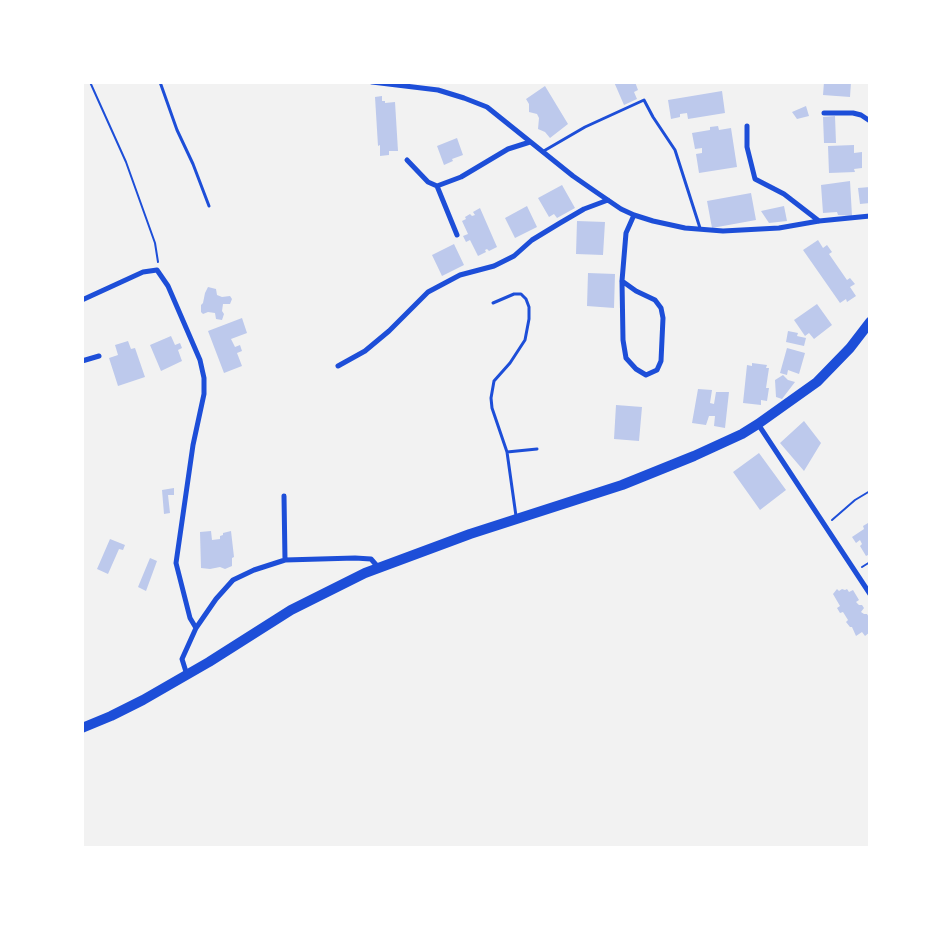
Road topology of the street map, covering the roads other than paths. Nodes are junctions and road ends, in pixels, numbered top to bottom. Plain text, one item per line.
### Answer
1 (160, 82) edge
2 (372, 82) edge
3 (824, 113) dead end
4 (870, 121) edge
5 (747, 126) dead end
6 (530, 142) junction
7 (542, 152) junction
8 (407, 160) dead end
9 (437, 186) junction
10 (608, 200) junction
11 (209, 206) dead end
12 (634, 215) junction
13 (870, 216) edge
14 (819, 222) junction
15 (700, 229) junction
16 (457, 235) dead end
17 (622, 281) junction
18 (82, 300) edge
19 (493, 303) dead end
20 (870, 322) edge
21 (100, 356) dead end
22 (82, 361) edge
23 (338, 366) dead end
24 (758, 424) junction
25 (537, 449) dead end
26 (506, 452) junction
27 (284, 496) dead end
28 (516, 518) junction
29 (285, 560) junction
30 (378, 567) junction
31 (870, 594) edge
32 (196, 628) junction
33 (187, 675) junction
34 (82, 728) edge

1 - 11 lane
2 - 6 street
3 - 4 street
5 - 14 street
6 - 7 street
6 - 9 street
7 - 10 street
7 - 15 lane
8 - 9 street
9 - 16 street
10 - 12 street
10 - 23 street
12 - 15 street
12 - 17 street
13 - 14 street
14 - 15 street
17 - 17 street
18 - 32 street
19 - 26 lane
20 - 24 highway
21 - 22 street
24 - 28 highway
24 - 31 street
25 - 26 lane
26 - 28 lane
27 - 29 street
28 - 30 highway
29 - 30 street
29 - 32 street
30 - 33 highway
32 - 33 street
33 - 34 highway

